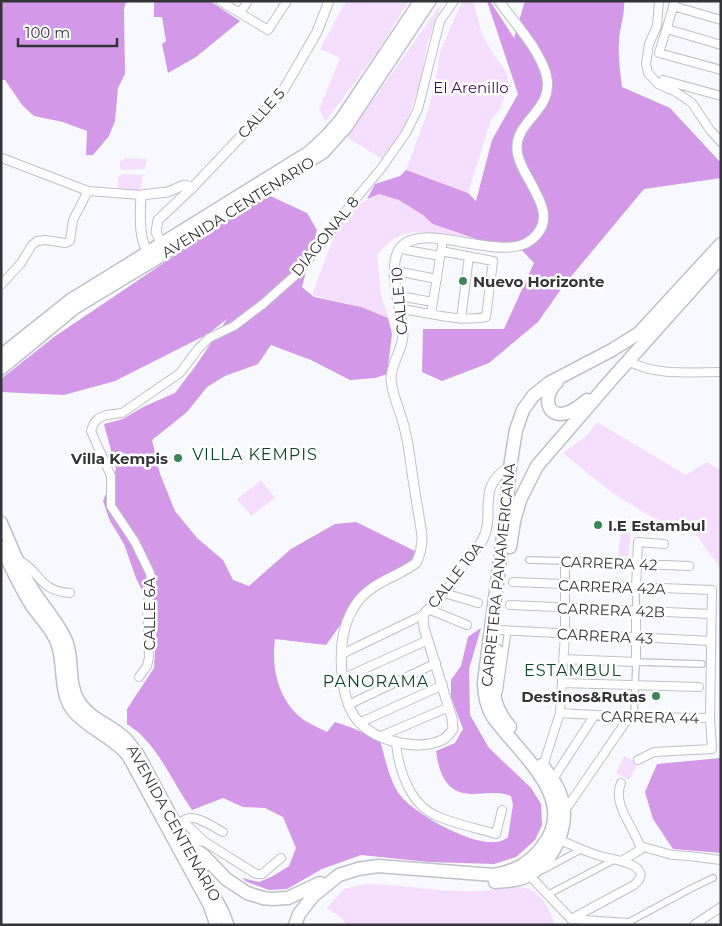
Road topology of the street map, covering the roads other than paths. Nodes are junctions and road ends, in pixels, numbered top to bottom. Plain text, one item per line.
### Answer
1 (220, 1) edge
2 (248, 1) edge
3 (287, 1) edge
4 (329, 1) edge
5 (420, 1) edge
6 (430, 1) edge
7 (454, 1) edge
8 (499, 1) edge
9 (659, 1) edge
10 (674, 4) edge
11 (240, 13) junction
12 (721, 20) edge
13 (667, 29) junction
14 (721, 45) edge
15 (721, 70) edge
16 (663, 80) dead end
17 (721, 96) edge
18 (721, 142) edge
19 (2, 158) edge
20 (192, 187) junction
21 (88, 191) junction
22 (141, 195) junction
23 (443, 239) junction
24 (721, 244) edge
25 (164, 248) junction
26 (406, 250) dead end
27 (441, 253) junction
28 (469, 256) junction
29 (150, 257) junction
30 (721, 257) edge
31 (396, 271) dead end
32 (437, 279) junction
33 (105, 284) junction
34 (1, 285) edge
35 (404, 297) dead end
36 (432, 302) junction
37 (407, 310) dead end
38 (431, 314) junction
39 (460, 318) junction
40 (1, 355) edge
41 (629, 361) junction
42 (1, 368) edge
43 (573, 370) junction
44 (721, 372) edge
45 (611, 380) junction
46 (96, 443) joint
47 (510, 467) junction
48 (1, 522) edge
49 (664, 544) dead end
50 (1, 547) edge
51 (17, 559) junction
52 (529, 560) dead end
53 (565, 561) junction
54 (637, 563) junction
55 (689, 566) dead end
56 (513, 582) dead end
57 (564, 585) junction
58 (636, 588) junction
59 (70, 593) dead end
60 (444, 593) junction
61 (478, 603) dead end
62 (510, 606) dead end
63 (565, 608) junction
64 (426, 612) junction
65 (636, 612) junction
66 (711, 616) junction
67 (721, 618) edge
68 (467, 625) dead end
69 (504, 630) junction
70 (564, 634) junction
71 (636, 637) junction
72 (428, 640) junction
73 (711, 643) junction
74 (721, 645) edge
75 (342, 654) junction
76 (563, 659) junction
77 (636, 662) junction
78 (436, 663) junction
79 (702, 664) dead end
80 (139, 677) dead end
81 (342, 679) junction
82 (562, 683) junction
83 (443, 685) junction
84 (636, 685) junction
85 (699, 687) dead end
86 (348, 705) junction
87 (449, 707) junction
88 (560, 713) junction
89 (594, 716) junction
90 (632, 717) junction
91 (452, 718) joint
92 (710, 718) junction
93 (359, 723) junction
94 (380, 736) junction
95 (396, 742) junction
96 (638, 760) dead end
97 (543, 766) junction
98 (553, 779) junction
99 (621, 783) dead end
100 (502, 810) dead end
101 (564, 813) junction
102 (223, 832) dead end
103 (185, 840) junction
104 (559, 840) junction
105 (205, 842) junction
106 (640, 846) junction
107 (582, 849) junction
108 (281, 858) dead end
109 (619, 860) junction
110 (721, 860) edge
111 (339, 875) junction
112 (529, 876) junction
113 (712, 878) dead end
114 (547, 895) junction
115 (721, 907) edge
116 (571, 918) junction
117 (628, 924) edge
118 (216, 925) edge
119 (228, 925) edge
120 (295, 925) edge
121 (301, 925) edge
122 (694, 925) edge

1 - 11 street
2 - 11 street
3 - 11 street
4 - 20 street, CALLE 5
5 - 25 main road, AVENIDA CENTENARIO
6 - 25 main road, AVENIDA CENTENARIO
7 - 46 street, DIAGONAL 8
8 - 23 street, CALLE 10
9 - 18 street
10 - 12 street
10 - 13 street
13 - 14 street
13 - 15 street
16 - 17 street
19 - 21 street
20 - 22 street
20 - 25 street, CALLE 5
21 - 22 street
21 - 34 street
22 - 29 street
23 - 27 street
23 - 75 street, CALLE 10
24 - 43 highway, CARRETERA PANAMERICANA
25 - 29 main road, AVENIDA CENTENARIO
26 - 27 street
27 - 28 street
27 - 32 street
28 - 39 street
28 - 39 street
29 - 33 main road, AVENIDA CENTENARIO
30 - 41 highway, CARRETERA PANAMERICANA
31 - 32 street
32 - 36 street
33 - 40 main road, AVENIDA CENTENARIO
33 - 42 main road, AVENIDA CENTENARIO
35 - 36 street
36 - 38 street
37 - 38 street
38 - 39 street
41 - 44 street
41 - 45 highway, CARRETERA PANAMERICANA
43 - 45 highway
43 - 47 highway, CARRETERA PANAMERICANA
45 - 69 highway, CARRETERA PANAMERICANA
46 - 80 street, CALLE 6A
47 - 60 street, CALLE 10A
47 - 111 highway, CARRETERA PANAMERICANA
48 - 51 main road, AVENIDA CENTENARIO
49 - 54 street
50 - 118 main road, AVENIDA CENTENARIO
51 - 59 street
51 - 103 main road, AVENIDA CENTENARIO
52 - 53 street, CARRERA 42
53 - 54 street, CARRERA 42
53 - 57 street
54 - 55 street, CARRERA 42
54 - 58 street
56 - 57 street, CARRERA 42A
57 - 58 street, CARRERA 42A
57 - 63 street
58 - 65 street
58 - 66 street, CARRERA 42A
60 - 61 street
60 - 64 street, CALLE 10A
62 - 63 street, CARRERA 42B
63 - 65 street, CARRERA 42B
63 - 70 street
64 - 68 street
64 - 72 street, CALLE 10A
64 - 75 street
65 - 66 street, CARRERA 42B
65 - 71 street
66 - 67 street, CARRERA 42B
66 - 73 street
69 - 70 street, CARRERA 43
69 - 97 highway, CARRETERA PANAMERICANA
70 - 71 street, CARRERA 43
70 - 76 street
71 - 73 street, CARRERA 43
71 - 77 street
72 - 78 street, CALLE 10A
72 - 81 street
73 - 74 street, CARRERA 43
73 - 92 street
75 - 81 street, CALLE 10
76 - 77 street
76 - 82 street
77 - 79 street
77 - 84 street
78 - 83 street, CALLE 10A
78 - 86 street
81 - 86 street, CALLE 10
82 - 84 street
82 - 88 street
83 - 87 street, CALLE 10A
83 - 93 street
84 - 85 street
84 - 90 street
86 - 93 street, CALLE 10
87 - 91 street, CALLE 10A
87 - 94 street
88 - 89 street, CARRERA 44
88 - 97 street
89 - 90 street, CARRERA 44
89 - 98 street
90 - 92 street, CARRERA 44
90 - 101 street
91 - 95 street, CALLE 10
92 - 96 street
93 - 94 street, CALLE 10
94 - 95 street, CALLE 10
95 - 100 street
97 - 98 highway, CARRETERA PANAMERICANA
98 - 101 highway, CARRETERA PANAMERICANA
99 - 106 street
101 - 104 highway, CARRETERA PANAMERICANA
102 - 105 street
103 - 105 street
103 - 111 highway
103 - 119 main road, AVENIDA CENTENARIO
104 - 107 street
104 - 112 highway, CARRETERA PANAMERICANA
105 - 108 street
106 - 109 street
106 - 110 street
107 - 109 street
107 - 112 street
109 - 114 street
109 - 116 street
111 - 120 highway, CARRETERA PANAMERICANA
112 - 114 street
112 - 121 highway
113 - 117 street
114 - 116 street
115 - 122 street
116 - 117 street

